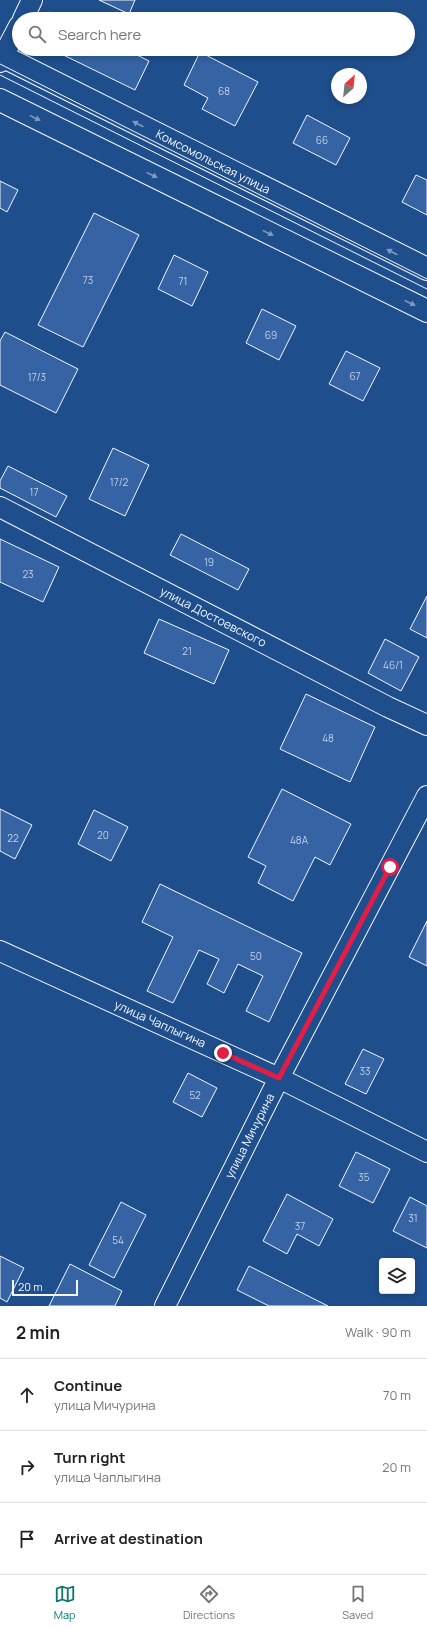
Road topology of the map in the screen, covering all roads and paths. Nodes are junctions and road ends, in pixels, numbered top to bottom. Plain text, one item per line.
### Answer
1 (32, 0) edge
2 (26, 12) edge
3 (12, 38) edge
4 (1, 58) edge
5 (0, 100) edge
6 (427, 269) edge
7 (427, 311) edge
8 (0, 506) edge
9 (427, 725) edge
10 (427, 796) edge
11 (0, 951) edge
12 (279, 1078) junction
13 (427, 1152) edge
14 (165, 1306) edge

1 - 2 street
3 - 4 street
6 -> 4 main road, Комсомольская улица
5 -> 7 main road
8 - 9 street, улица Достоевского
10 - 12 street, улица Мичурина
11 - 12 street, улица Чаплыгина
12 - 13 street, улица Чаплыгина
12 - 14 street, улица Мичурина

